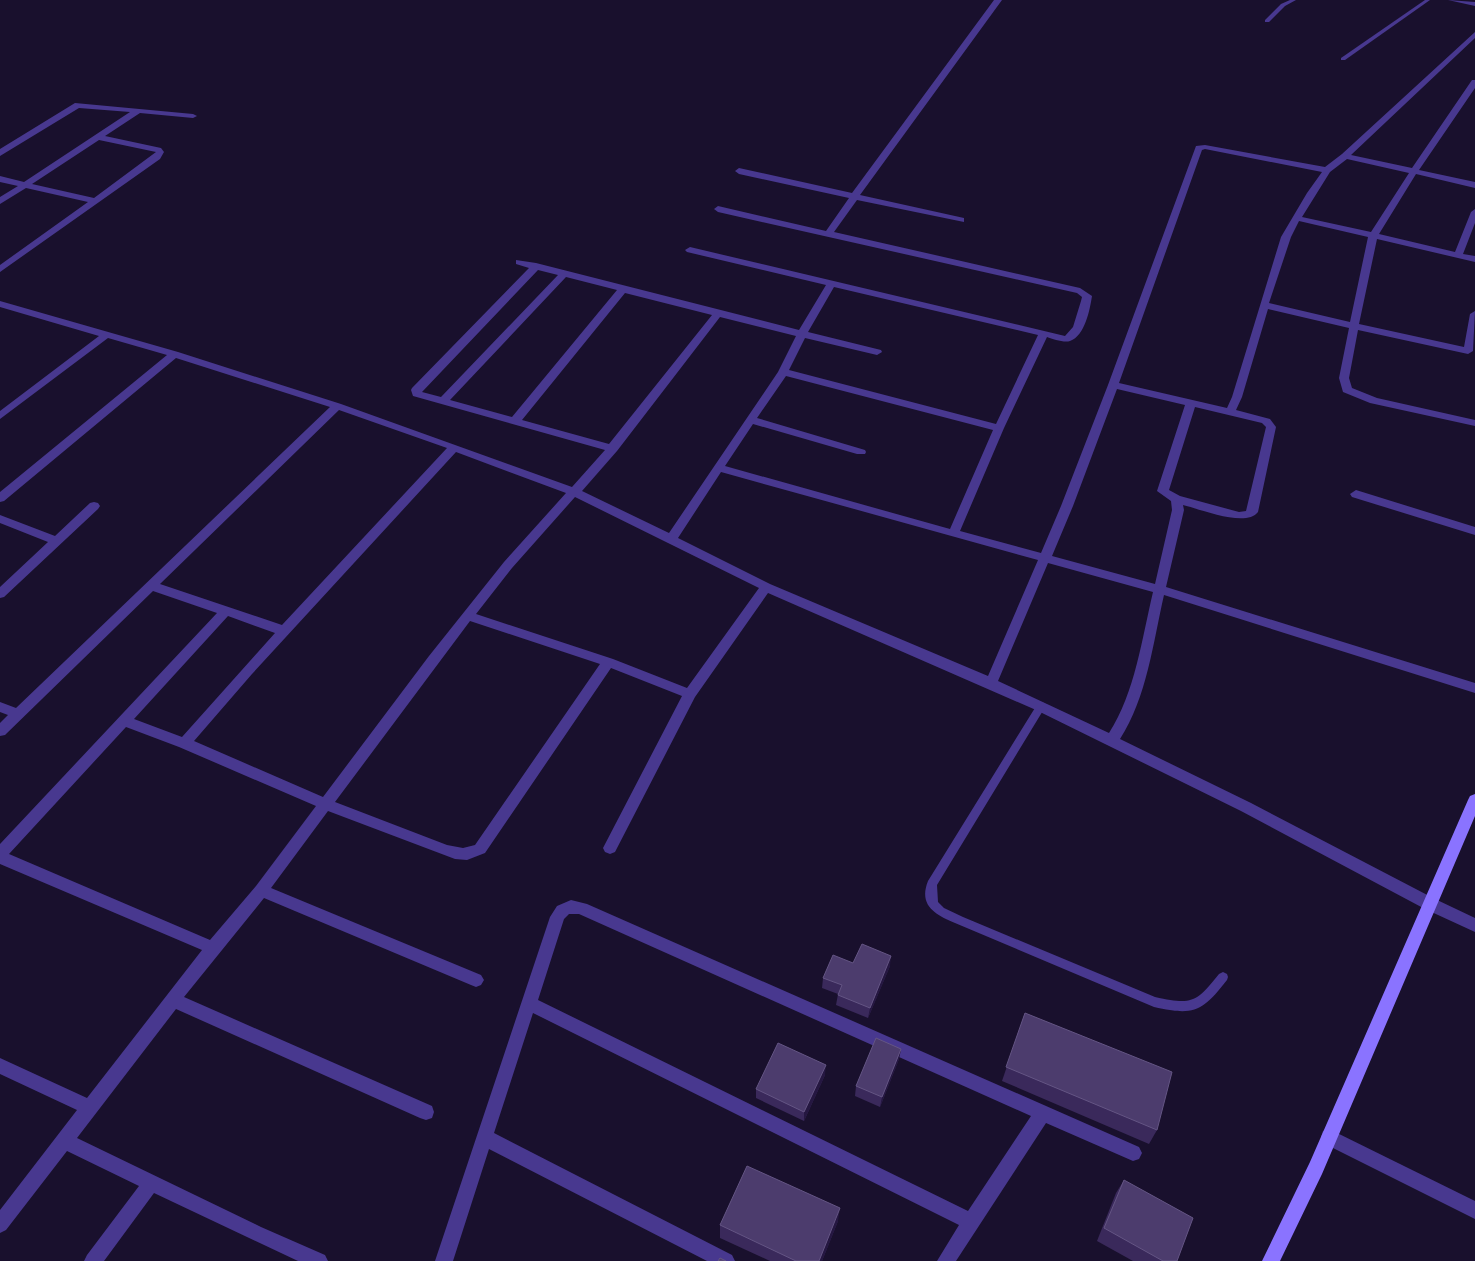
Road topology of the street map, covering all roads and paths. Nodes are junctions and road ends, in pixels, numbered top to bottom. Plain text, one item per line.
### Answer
1 (998, 0) edge
2 (1294, 0) edge
3 (1428, 0) edge
4 (1452, 0) edge
5 (1475, 4) edge
6 (1267, 21) dead end
7 (1475, 34) edge
8 (1343, 58) dead end
9 (1475, 82) edge
10 (138, 111) junction
11 (193, 116) dead end
12 (98, 137) junction
13 (0, 153) edge
14 (1345, 156) junction
15 (1327, 170) junction
16 (739, 171) dead end
17 (1414, 172) junction
18 (0, 179) edge
19 (25, 185) junction
20 (1475, 185) edge
21 (854, 196) junction
22 (0, 201) edge
23 (96, 201) junction
24 (718, 209) dead end
25 (1475, 212) edge
26 (1296, 218) junction
27 (962, 220) dead end
28 (828, 234) junction
29 (1373, 236) junction
30 (690, 250) dead end
31 (1458, 255) junction
32 (1475, 259) edge
33 (519, 262) dead end
34 (536, 266) junction
35 (0, 268) edge
36 (564, 274) junction
37 (831, 284) junction
38 (623, 289) junction
39 (0, 304) edge
40 (1265, 304) junction
41 (718, 314) junction
42 (1475, 314) edge
43 (1354, 326) junction
44 (802, 334) junction
45 (1043, 334) junction
46 (106, 335) junction
47 (877, 352) dead end
48 (1471, 352) edge
49 (174, 354) junction
50 (783, 372) junction
51 (1113, 385) junction
52 (443, 401) junction
53 (1191, 404) junction
54 (337, 406) junction
55 (1230, 412) junction
56 (0, 416) edge
57 (751, 420) junction
58 (515, 421) junction
59 (1475, 424) edge
60 (1000, 428) junction
61 (454, 447) junction
62 (613, 449) junction
63 (862, 452) dead end
64 (718, 468) junction
65 (574, 492) junction
66 (1356, 494) dead end
67 (0, 498) edge
68 (1176, 499) junction
69 (94, 506) dead end
70 (0, 519) edge
71 (1475, 531) edge
72 (954, 534) junction
73 (671, 540) junction
74 (56, 541) junction
75 (1045, 559) junction
76 (150, 585) junction
77 (766, 587) junction
78 (1159, 589) junction
79 (0, 594) edge
80 (226, 611) junction
81 (468, 616) junction
82 (284, 631) junction
83 (608, 662) junction
84 (991, 682) junction
85 (1475, 688) edge
86 (690, 694) junction
87 (1041, 706) junction
88 (0, 707) edge
89 (18, 714) junction
90 (125, 721) junction
91 (0, 732) edge
92 (1112, 740) junction
93 (184, 743) junction
94 (1475, 800) edge
95 (326, 804) junction
96 (1471, 819) edge
97 (610, 848) dead end
98 (0, 856) edge
99 (261, 890) junction
100 (1430, 904) junction
101 (1475, 924) edge
102 (213, 948) junction
103 (1223, 977) dead end
104 (476, 980) dead end
105 (173, 1000) junction
106 (528, 1003) junction
107 (0, 1066) edge
108 (88, 1107) junction
109 (426, 1112) dead end
110 (1043, 1112) junction
111 (1329, 1137) junction
112 (484, 1138) junction
113 (64, 1141) junction
114 (1133, 1153) dead end
115 (152, 1182) junction
116 (1475, 1210) edge
117 (972, 1222) junction
118 (0, 1224) edge
119 (93, 1261) edge
120 (319, 1261) edge
121 (444, 1261) edge
122 (726, 1261) edge
123 (946, 1261) edge
124 (1271, 1261) edge

1 - 21 street
2 - 6 lane
3 - 8 lane
4 - 5 street
7 - 14 street
9 - 17 street
10 - 11 street
10 - 12 street
10 - 13 street
12 - 19 street
12 - 23 street
14 - 15 street
14 - 17 street
15 - 26 street
15 - 51 street
16 - 21 street
17 - 20 street
17 - 29 street
18 - 19 street
19 - 22 street
19 - 23 street
21 - 27 street
21 - 28 street
23 - 35 street
24 - 28 street
25 - 31 street
26 - 29 street
26 - 40 street
28 - 45 street
29 - 31 street
29 - 43 street
30 - 37 street
31 - 32 street
33 - 34 street
34 - 36 street
34 - 52 street
36 - 38 street
36 - 52 street
37 - 44 street
37 - 45 street
38 - 41 street
38 - 58 street
39 - 46 street
40 - 43 street
40 - 55 street
41 - 44 street
41 - 62 street
42 - 48 street
43 - 48 street
43 - 59 street
44 - 47 street
44 - 50 street
45 - 60 street
46 - 49 street
46 - 56 street
49 - 54 street
49 - 67 street
50 - 57 street
50 - 60 street
51 - 53 street
51 - 75 street
52 - 58 street
53 - 55 street
53 - 68 street
54 - 61 street
54 - 76 street
55 - 68 street
57 - 63 street
57 - 64 street
58 - 62 street
60 - 72 street
61 - 65 street
61 - 82 street
62 - 65 street
64 - 72 street
64 - 73 street
65 - 73 street
65 - 81 street
66 - 71 street
68 - 78 street
69 - 74 street
70 - 74 street
72 - 75 street
73 - 77 street
74 - 79 street
75 - 78 street
75 - 84 street
76 - 80 street
76 - 89 street
77 - 84 street
77 - 86 street
78 - 85 street
78 - 92 street
80 - 82 street
80 - 90 street
81 - 83 street
81 - 95 street
82 - 93 street
83 - 86 street
83 - 95 street
84 - 87 street
86 - 97 street
87 - 92 street
87 - 103 lane
88 - 89 street
89 - 91 street
90 - 93 street
90 - 98 street
92 - 100 street
93 - 95 street
94 - 96 street
95 - 99 street
96 - 100 street
98 - 102 street
99 - 102 street
99 - 104 street
100 - 101 street
100 - 111 street
102 - 105 street
105 - 108 street
105 - 109 street
106 - 110 street
106 - 112 street
106 - 117 street
107 - 108 street
108 - 113 street
110 - 114 street
110 - 117 street
111 - 116 street
111 - 124 street
112 - 121 street
112 - 122 street
113 - 115 street
113 - 118 street
115 - 119 street
115 - 120 street
117 - 123 street

